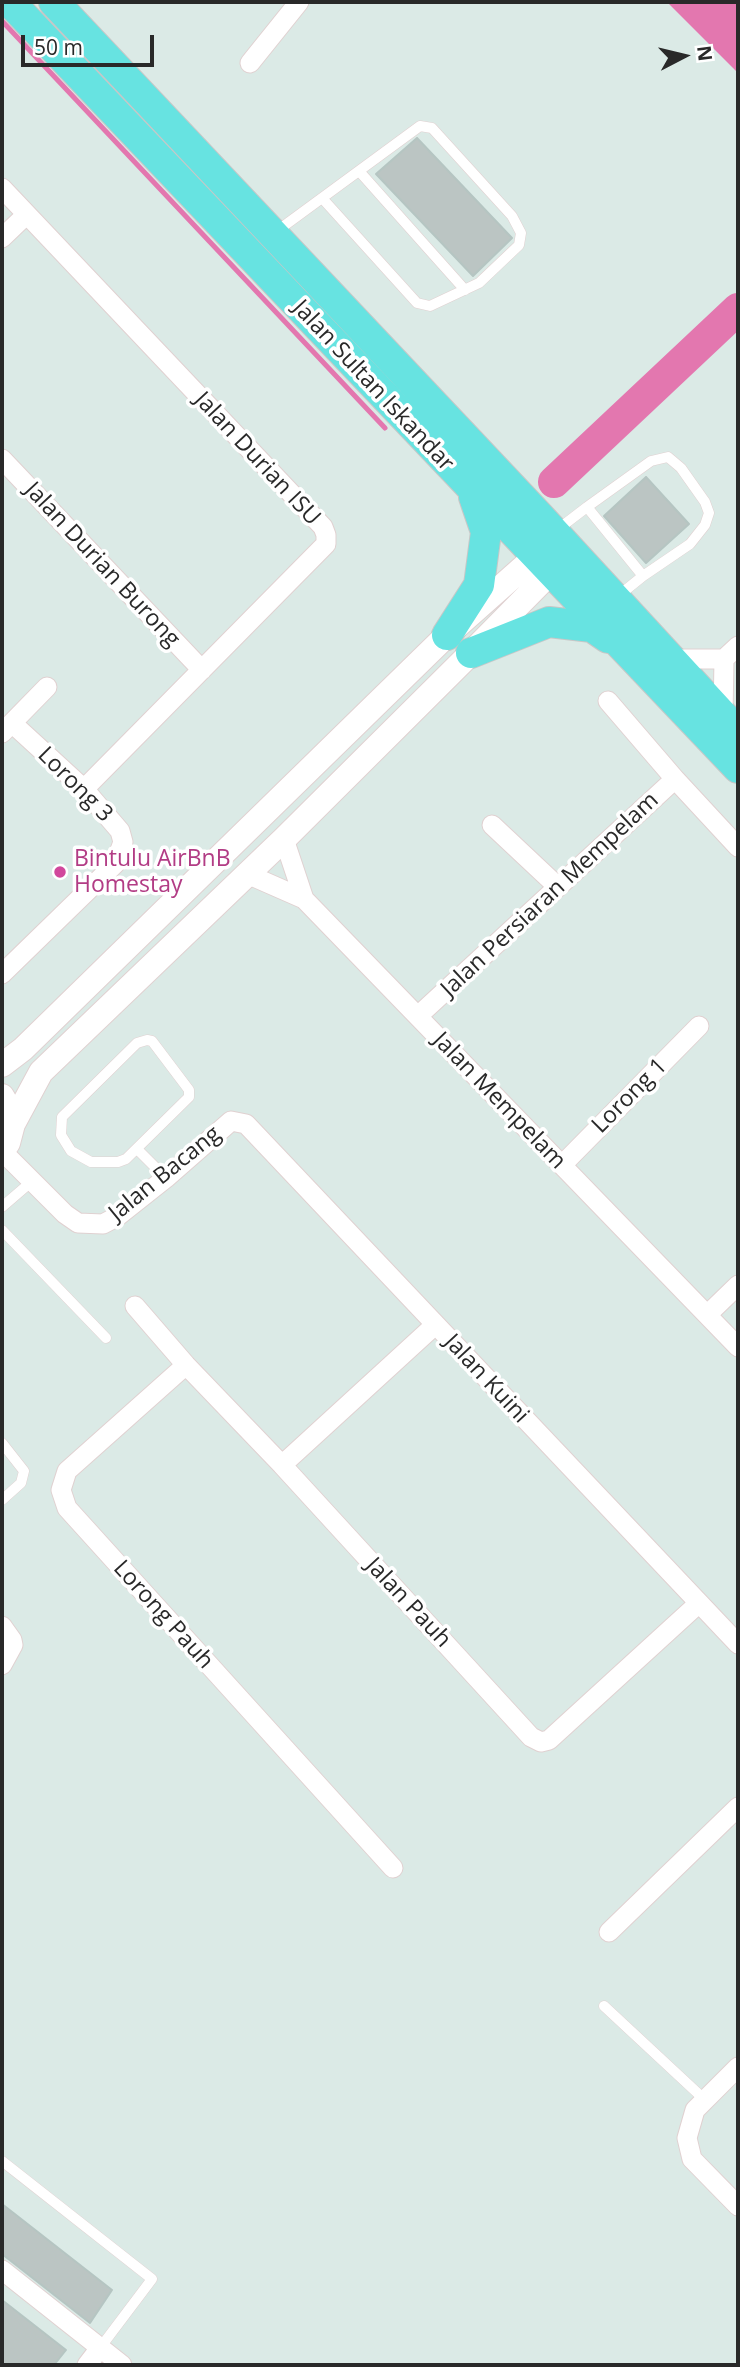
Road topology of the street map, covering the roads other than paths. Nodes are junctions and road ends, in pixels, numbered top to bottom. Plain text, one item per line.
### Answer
1 (10, 2) edge
2 (54, 2) edge
3 (299, 2) edge
4 (250, 63) dead end
5 (359, 171) junction
6 (2, 188) edge
7 (322, 198) junction
8 (26, 215) junction
9 (273, 234) junction
10 (2, 239) edge
11 (465, 290) junction
12 (2, 459) edge
13 (471, 489) junction
14 (587, 507) junction
15 (547, 546) junction
16 (643, 576) junction
17 (615, 599) junction
18 (447, 635) junction
19 (731, 652) edge
20 (471, 653) junction
21 (631, 655) junction
22 (673, 659) junction
23 (202, 670) junction
24 (47, 687) dead end
25 (608, 701) dead end
26 (731, 724) edge
27 (7, 728) edge
28 (738, 768) edge
29 (675, 779) junction
30 (84, 789) junction
31 (492, 825) dead end
32 (284, 839) junction
33 (738, 847) edge
34 (247, 874) junction
35 (557, 886) junction
36 (304, 899) junction
37 (2, 974) edge
38 (418, 1016) junction
39 (699, 1026) dead end
40 (2, 1065) edge
41 (2, 1096) edge
42 (230, 1121) joint
43 (13, 1124) junction
44 (137, 1149) junction
45 (2, 1151) edge
46 (562, 1165) junction
47 (166, 1178) junction
48 (31, 1182) junction
49 (2, 1207) edge
50 (2, 1230) edge
51 (738, 1285) edge
52 (135, 1306) dead end
53 (707, 1315) junction
54 (435, 1325) junction
55 (107, 1338) dead end
56 (738, 1347) edge
57 (186, 1365) junction
58 (2, 1443) edge
59 (282, 1465) junction
60 (2, 1500) edge
61 (698, 1604) junction
62 (2, 1626) edge
63 (738, 1643) edge
64 (2, 1665) edge
65 (738, 1807) edge
66 (393, 1868) dead end
67 (608, 1932) dead end
68 (604, 2006) dead end
69 (738, 2067) edge
70 (705, 2100) junction
71 (2, 2161) edge
72 (738, 2206) edge
73 (2, 2270) edge
74 (100, 2348) junction
75 (87, 2365) edge
76 (122, 2365) edge

1 - 13 main road, Jalan Sultan Iskandar
2 - 9 main road
3 - 4 street
5 - 7 lane
5 - 11 lane
5 - 11 lane
6 - 8 street, Jalan Durian ISU
7 - 9 lane
7 - 11 lane
8 - 10 street
8 - 23 street, Jalan Durian ISU
9 - 15 main road
12 - 23 street, Jalan Durian Burong
13 - 15 main road, Jalan Sultan Iskandar
13 - 18 main road
14 - 15 lane
14 - 16 lane
14 - 16 lane
15 - 17 main road
15 - 18 street
15 - 20 street
15 - 21 main road, Jalan Sultan Iskandar
16 - 17 lane
17 - 22 main road
18 - 40 street
19 - 22 street
19 - 26 street
20 - 21 main road
20 - 32 street
21 - 28 main road, Jalan Sultan Iskandar
22 - 26 main road
23 - 30 street, Jalan Durian ISU
24 - 27 street
25 - 29 street
27 - 30 street, Lorong 3
29 - 33 street, Jalan Persiaran Mempelam
29 - 35 street, Jalan Persiaran Mempelam
30 - 37 street, Lorong 3
31 - 35 street
32 - 34 street
32 - 36 street, Jalan Mempelam
34 - 36 street
34 - 43 street
35 - 38 street, Jalan Persiaran Mempelam
36 - 38 street, Jalan Mempelam
38 - 46 street, Jalan Mempelam
39 - 46 street, Lorong 1
41 - 43 street
42 - 47 street, Jalan Bacang
42 - 54 street, Jalan Kuini
43 - 45 street
44 - 44 lane
44 - 47 lane
45 - 48 street, Jalan Bacang
46 - 53 street, Jalan Mempelam
47 - 48 street, Jalan Bacang
48 - 49 lane
50 - 55 lane
51 - 53 street
52 - 57 street, Jalan Pauh
53 - 56 street, Jalan Mempelam
54 - 59 street
54 - 61 street, Jalan Kuini
57 - 59 street, Jalan Pauh
57 - 66 street, Lorong Pauh
58 - 60 lane
59 - 61 street, Jalan Pauh
61 - 63 street, Jalan Kuini
62 - 64 street
65 - 67 street
68 - 70 lane
69 - 70 street
70 - 72 street
71 - 74 lane
73 - 74 street
74 - 75 street
74 - 76 street

